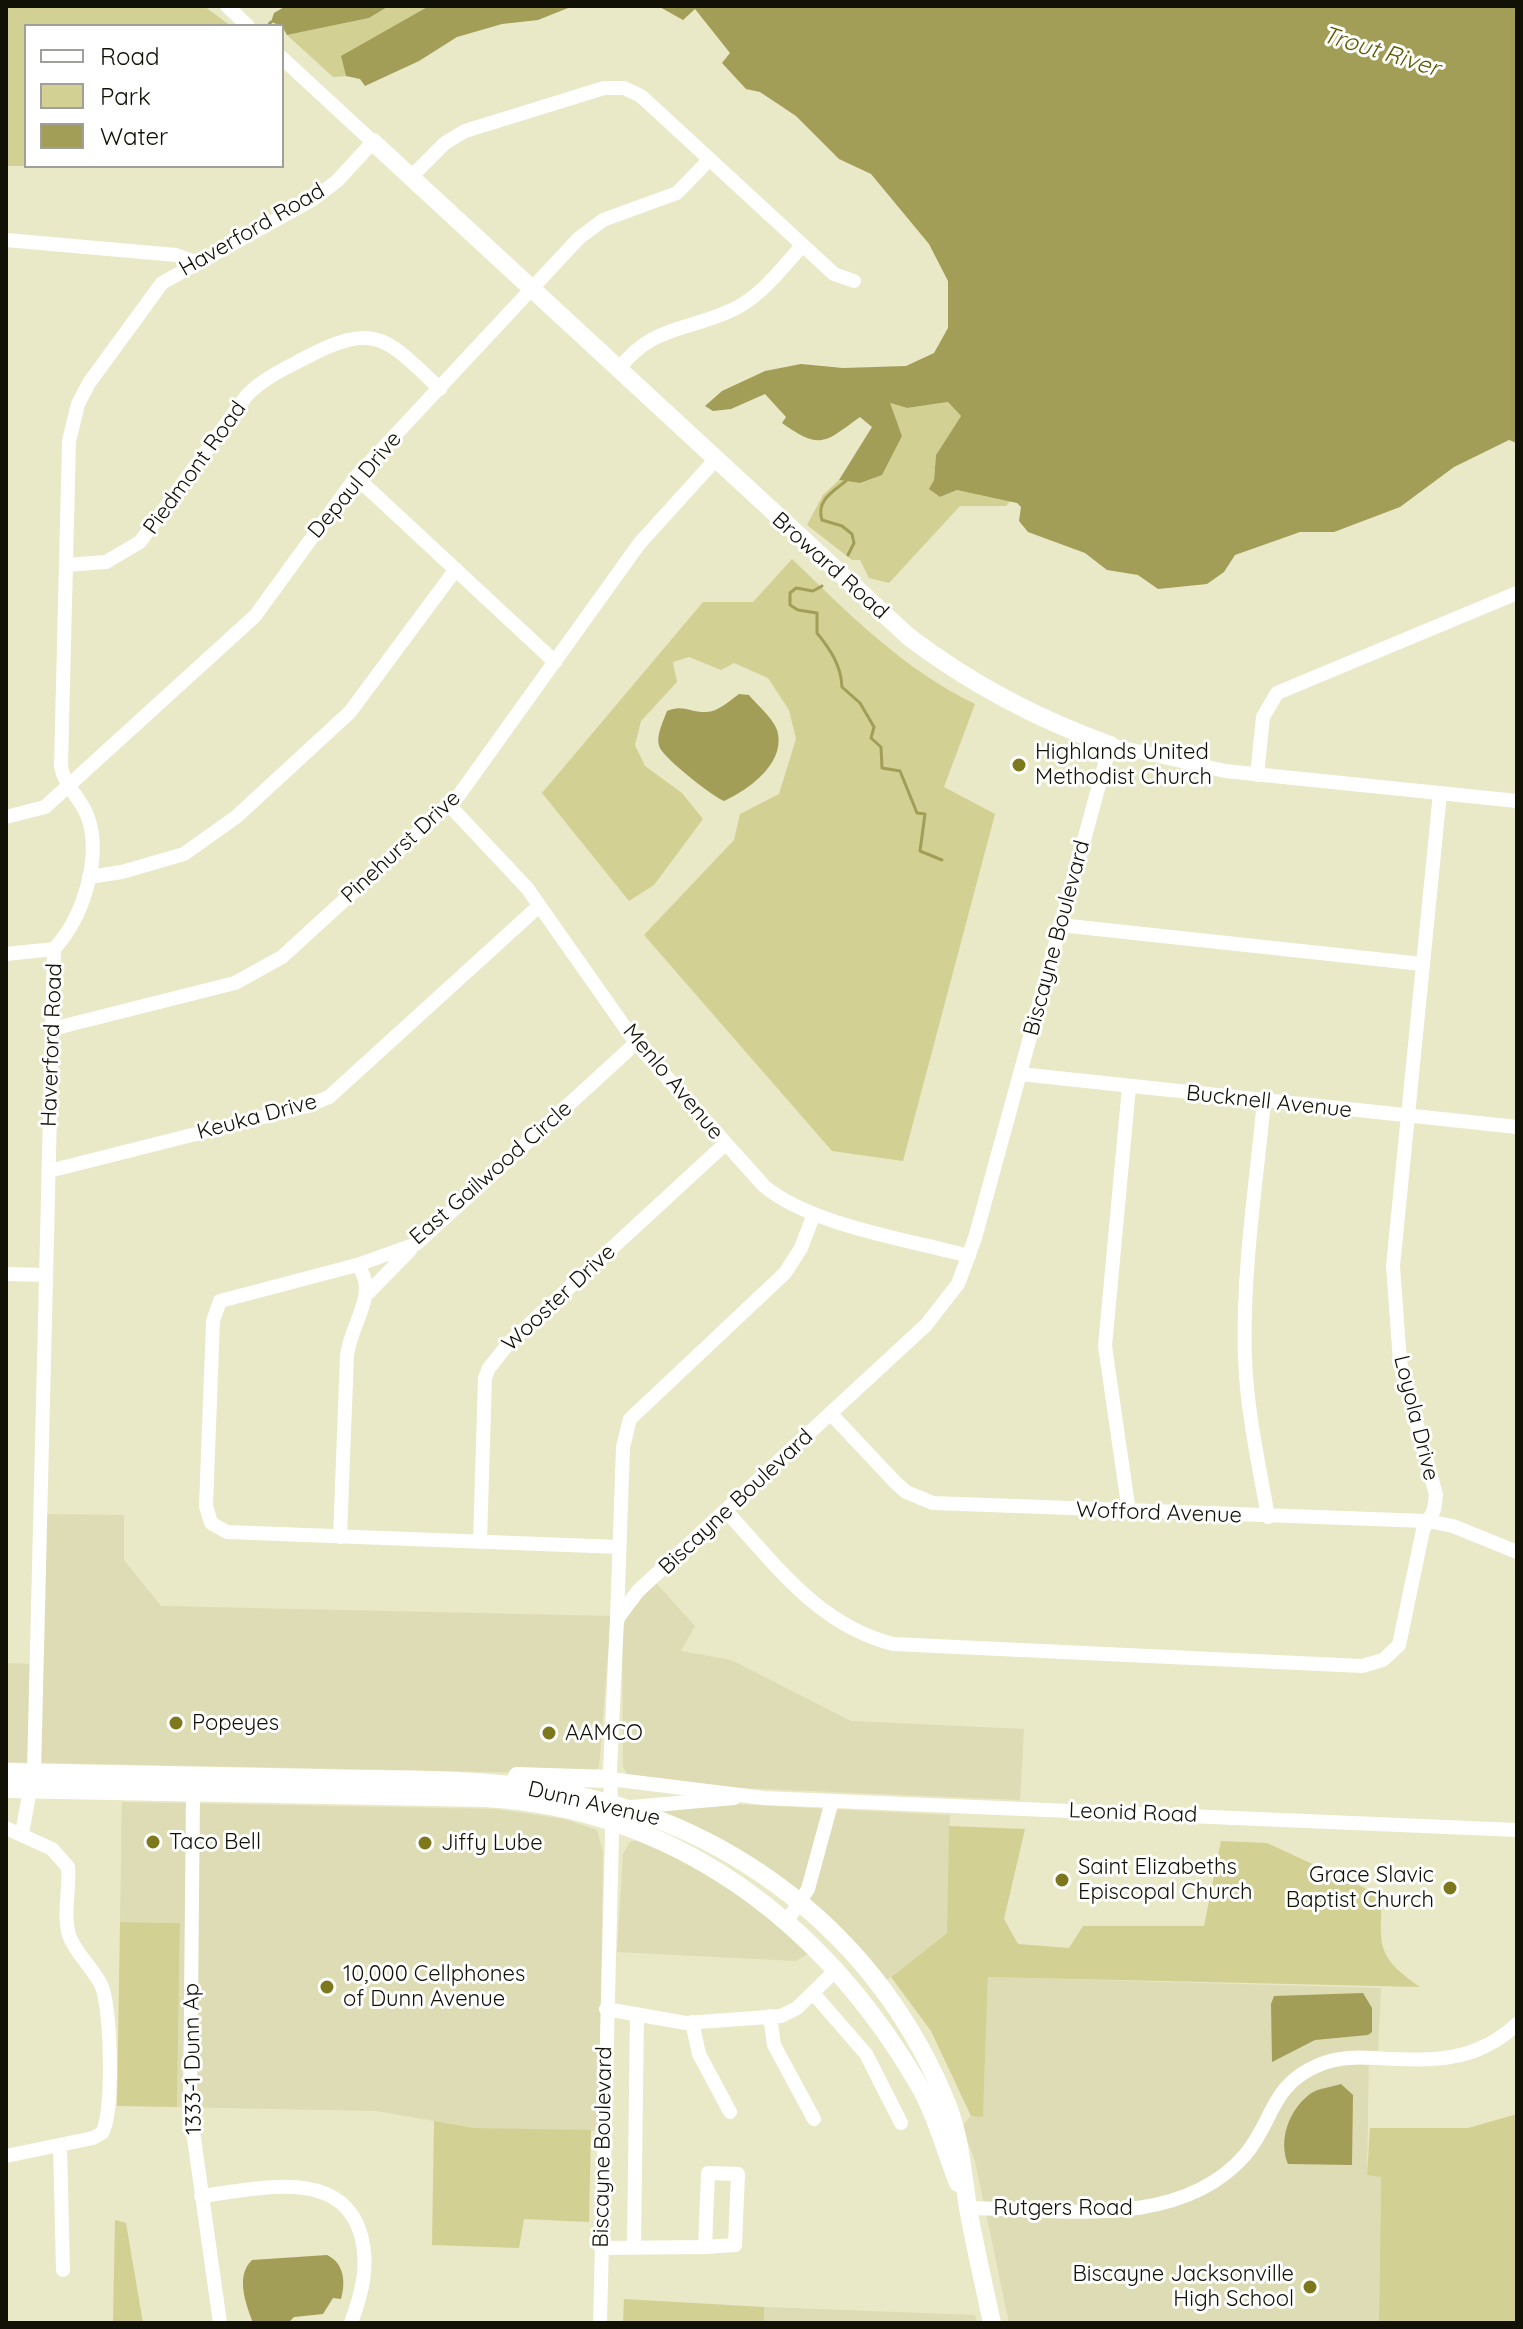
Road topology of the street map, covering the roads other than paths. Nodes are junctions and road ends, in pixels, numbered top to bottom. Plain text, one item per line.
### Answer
1 (227, 6) edge
2 (246, 24) edge
3 (284, 60) edge
4 (373, 142) junction
5 (709, 160) junction
6 (411, 177) junction
7 (6, 240) edge
8 (802, 246) junction
9 (155, 253) junction
10 (196, 262) junction
11 (854, 281) dead end
12 (164, 282) junction
13 (532, 290) junction
14 (618, 370) junction
15 (440, 389) junction
16 (715, 460) junction
17 (356, 477) junction
18 (66, 565) junction
19 (456, 569) junction
20 (1517, 593) edge
21 (555, 662) junction
22 (1110, 745) junction
23 (1257, 775) junction
24 (69, 787) junction
25 (1440, 793) junction
26 (1517, 801) edge
27 (449, 805) junction
28 (6, 817) edge
29 (89, 877) junction
30 (539, 906) junction
31 (1060, 925) junction
32 (54, 949) junction
33 (6, 954) edge
34 (1422, 964) junction
35 (52, 1029) junction
36 (636, 1043) junction
37 (1020, 1074) junction
38 (1129, 1087) junction
39 (1264, 1101) junction
40 (1407, 1116) junction
41 (1517, 1127) edge
42 (725, 1144) junction
43 (49, 1171) junction
44 (814, 1214) junction
45 (416, 1244) junction
46 (969, 1256) junction
47 (357, 1265) junction
48 (6, 1274) edge
49 (46, 1275) junction
50 (369, 1292) junction
51 (831, 1414) junction
52 (726, 1511) junction
53 (1129, 1512) junction
54 (1268, 1517) junction
55 (1427, 1521) junction
56 (340, 1537) junction
57 (480, 1542) junction
58 (619, 1547) junction
59 (1517, 1552) edge
60 (617, 1619) junction
61 (6, 1772) edge
62 (229, 1776) junction
63 (610, 1779) junction
64 (403, 1780) junction
65 (434, 1780) junction
66 (32, 1781) junction
67 (6, 1787) edge
68 (193, 1793) junction
69 (362, 1796) junction
70 (749, 1797) junction
71 (832, 1801) junction
72 (612, 1813) junction
73 (6, 1828) edge
74 (1517, 1830) edge
75 (22, 1833) junction
76 (800, 1902) junction
77 (787, 1921) junction
78 (837, 1969) junction
79 (813, 1993) junction
80 (606, 2009) junction
81 (637, 2014) junction
82 (900, 2015) junction
83 (770, 2016) junction
84 (692, 2022) junction
85 (1517, 2024) edge
86 (882, 2027) junction
87 (730, 2112) dead end
88 (814, 2119) dead end
89 (901, 2123) dead end
90 (60, 2145) junction
91 (6, 2156) edge
92 (201, 2196) junction
93 (968, 2208) junction
94 (634, 2247) junction
95 (705, 2247) junction
96 (601, 2248) junction
97 (63, 2270) dead end
98 (220, 2323) edge
99 (351, 2323) edge
100 (600, 2323) edge
101 (992, 2323) edge

1 - 2 street
3 - 4 street, Broward Road
4 - 6 main road, Broward Road
4 - 10 street, Haverford Road
5 - 6 street
5 - 8 street
5 - 13 street, Depaul Drive
6 - 13 main road, Broward Road
7 - 9 street
8 - 11 street
8 - 14 street
9 - 10 street
9 - 12 street
10 - 12 street, Haverford Road
12 - 18 street, Haverford Road
13 - 14 main road, Broward Road
13 - 15 street, Depaul Drive
14 - 16 main road, Broward Road
15 - 17 street, Depaul Drive
15 - 18 street, Piedmont Road
16 - 21 street, Pinehurst Drive
16 - 22 main road, Broward Road
17 - 19 street
17 - 24 street, Depaul Drive
18 - 24 street, Haverford Road
19 - 21 street
19 - 29 street
20 - 23 street
21 - 27 street, Pinehurst Drive
22 - 23 street, Broward Road
22 - 31 street, Biscayne Boulevard
23 - 25 street, Broward Road
24 - 28 street, Depaul Drive
24 - 29 street, Haverford Road
25 - 26 street, Broward Road
25 - 34 street, Loyola Drive
27 - 30 street, Menlo Avenue
27 - 35 street, Pinehurst Drive
29 - 32 street, Haverford Road
30 - 36 street, Menlo Avenue
30 - 43 street, Keuka Drive
31 - 34 street
31 - 37 street, Biscayne Boulevard
32 - 33 street
32 - 35 street, Haverford Road
34 - 40 street, Loyola Drive
35 - 43 street, Haverford Road
36 - 42 street, Menlo Avenue
36 - 45 street, East Gailwood Circle
37 - 38 street, Bucknell Avenue
37 - 46 street, Biscayne Boulevard
38 - 39 street, Bucknell Avenue
38 - 53 street
39 - 40 street, Bucknell Avenue
39 - 54 street
40 - 41 street, Bucknell Avenue
40 - 55 street, Loyola Drive
42 - 44 street, Menlo Avenue
42 - 57 street, Wooster Drive
43 - 49 street, Haverford Road
44 - 46 street, Menlo Avenue
44 - 58 street
45 - 47 street, East Gailwood Circle
45 - 50 street
46 - 51 street, Biscayne Boulevard
47 - 50 street
47 - 56 street, East Gailwood Circle
48 - 49 street
49 - 66 street, Haverford Road
50 - 56 street
51 - 52 street, Biscayne Boulevard
51 - 53 street, Wofford Avenue
52 - 55 street, Loyola Drive
52 - 60 street, Biscayne Boulevard
53 - 54 street, Wofford Avenue
54 - 55 street, Wofford Avenue
55 - 59 street, Wofford Avenue
56 - 57 street
57 - 58 street
58 - 60 street
60 - 63 street, Biscayne Boulevard
61 - 66 main road, Dunn Avenue
62 - 64 main road, Dunn Avenue
62 - 66 main road, Dunn Avenue
62 - 68 main road
63 - 65 main road
63 - 70 street, Leonid Road
63 - 72 street, Biscayne Boulevard
64 - 65 main road, Dunn Avenue
64 - 69 main road
65 - 72 main road, Dunn Avenue
66 - 67 main road, Dunn Avenue
66 - 68 main road, Dunn Avenue
66 - 75 street, Haverford Road
68 - 69 main road, Dunn Avenue
68 - 92 street, 1333-1 Dunn Ap
69 - 72 main road, Dunn Avenue
70 - 71 street, Leonid Road
70 - 72 street, Leonid Road
71 - 74 street, Leonid Road
71 - 76 street
72 - 76 main road, Dunn Avenue
72 - 77 main road, Dunn Avenue
72 - 80 street, Biscayne Boulevard
73 - 75 street
75 - 90 street
76 - 77 street
76 - 82 main road, Dunn Avenue
77 - 78 main road, Dunn Avenue
78 - 79 street
78 - 86 main road, Dunn Avenue
79 - 83 street
79 - 89 street
80 - 81 street
80 - 96 street, Biscayne Boulevard
81 - 84 street
81 - 94 street
82 - 86 main road
82 - 93 main road, Dunn Avenue
83 - 84 street
83 - 88 street
84 - 87 street
85 - 93 street, Rutgers Road
86 - 93 main road, Dunn Avenue
90 - 91 street
90 - 97 street
92 - 98 street, 1333-1 Dunn Ap
92 - 99 street
93 - 101 main road, Dunn Avenue
94 - 95 street
94 - 96 street
95 - 95 street
96 - 100 street, Biscayne Boulevard

